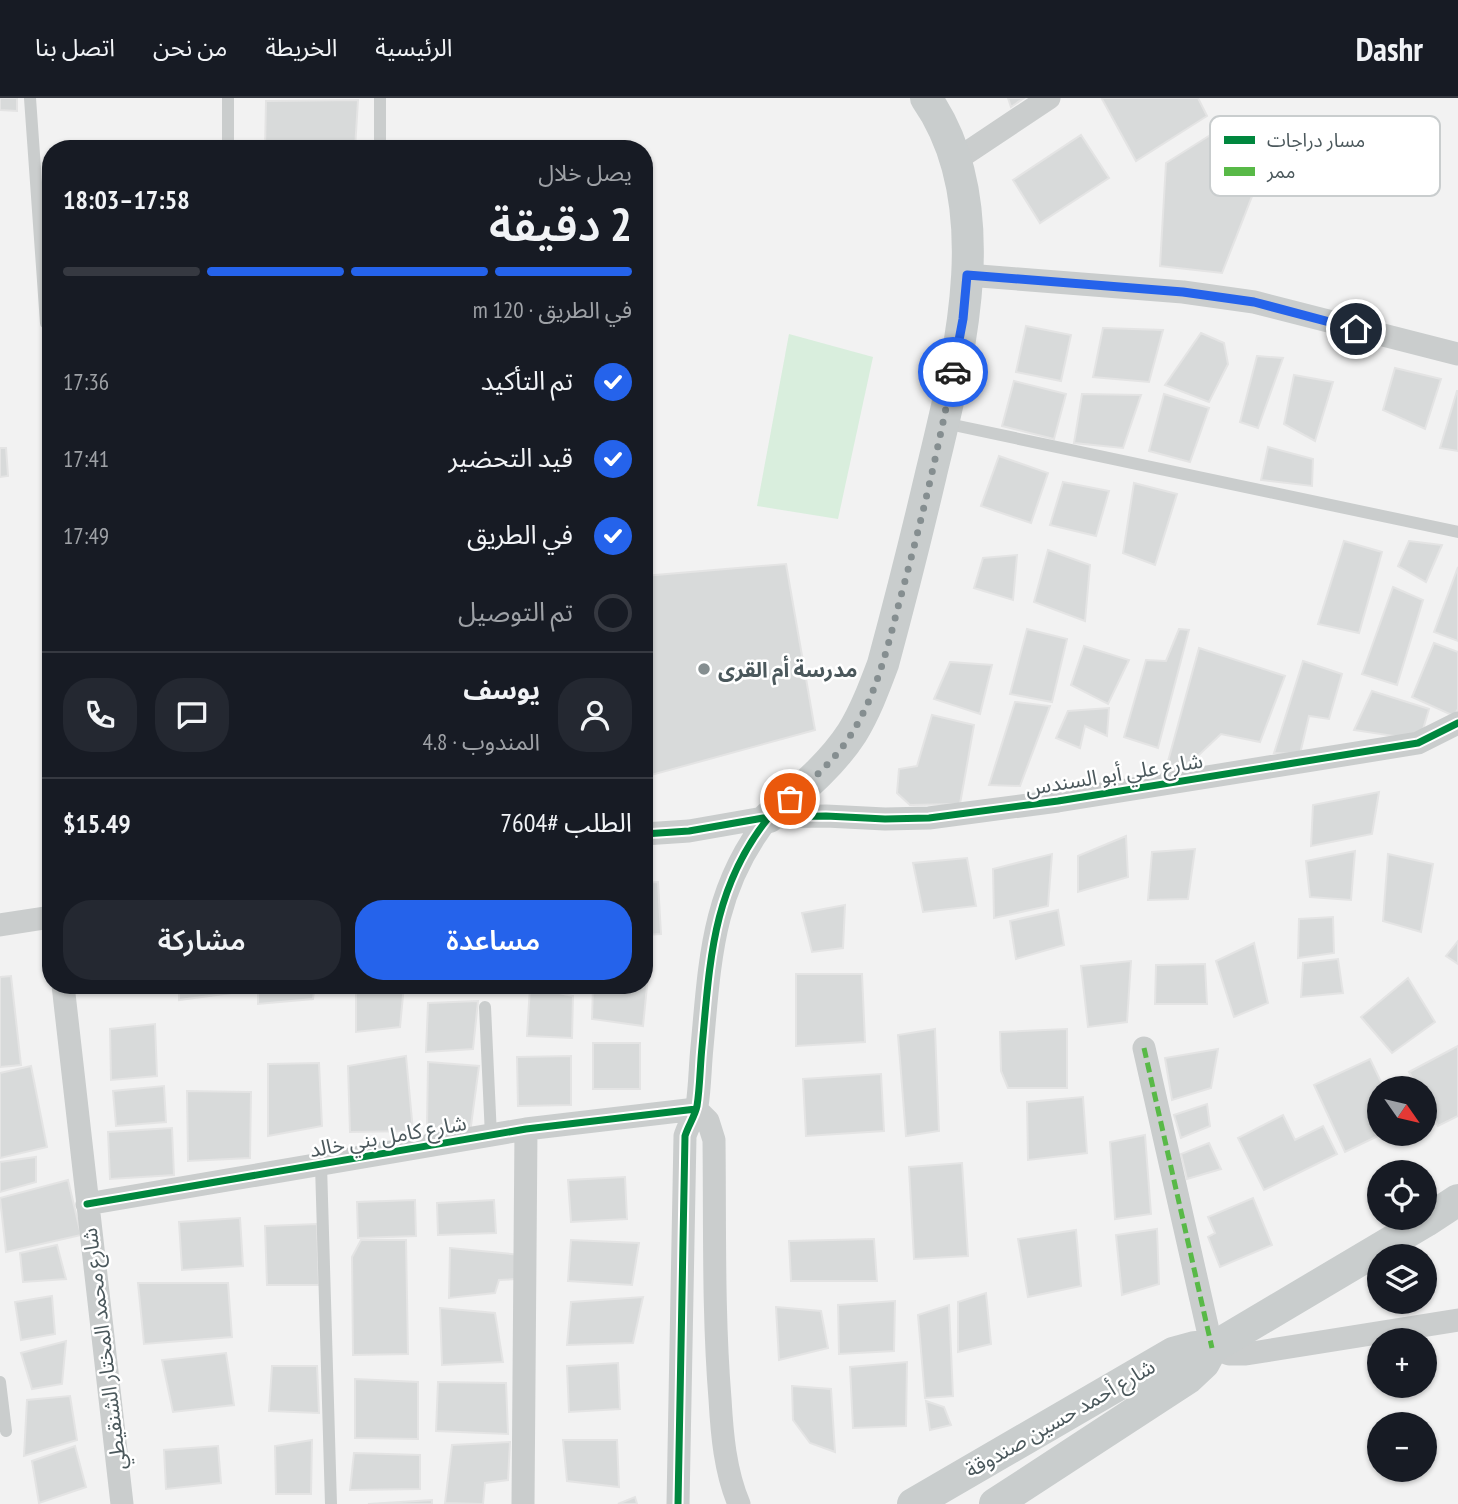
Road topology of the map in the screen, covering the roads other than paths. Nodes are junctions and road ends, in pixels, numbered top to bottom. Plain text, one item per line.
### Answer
1 (30, 98) edge
2 (228, 98) edge
3 (380, 98) edge
4 (926, 98) edge
5 (1049, 98) edge
6 (228, 140) edge
7 (380, 140) edge
8 (956, 160) junction
9 (42, 267) edge
10 (967, 275) junction
11 (1458, 354) edge
12 (943, 422) junction
13 (1458, 532) edge
14 (1458, 723) edge
15 (769, 817) junction
16 (653, 833) edge
17 (42, 918) edge
18 (0, 925) edge
19 (63, 994) edge
20 (485, 1007) dead end
21 (1144, 1048) dead end
22 (696, 1109) junction
23 (526, 1129) junction
24 (491, 1136) junction
25 (321, 1165) junction
26 (1458, 1200) edge
27 (87, 1204) junction
28 (1458, 1320) edge
29 (1212, 1348) junction
30 (0, 1382) edge
31 (6, 1431) dead end
32 (122, 1504) edge
33 (331, 1504) edge
34 (523, 1504) edge
35 (678, 1504) edge
36 (740, 1504) edge
37 (913, 1504) edge
38 (995, 1504) edge

1 - 9 lane
2 - 6 lane
3 - 7 lane
4 - 8 main road
5 - 8 street
8 - 10 main road
10 - 11 street
10 - 12 main road
12 - 13 lane
12 - 15 main road
14 - 15 street, شارع علي أبو السندس
15 - 16 street, شارع علي أبو السندس
15 - 22 street
17 - 18 street
19 - 27 street, شارع محمد المختار الشنقيطي
20 - 24 lane
21 - 29 street
22 - 23 street, شارع كامل بني خالد
22 - 35 street
22 - 36 street
23 - 24 street, شارع كامل بني خالد
23 - 34 street
24 - 25 street, شارع كامل بني خالد
25 - 27 street, شارع كامل بني خالد
25 - 33 lane
26 - 29 main road, شارع أحمد حسين صندوقة
27 - 32 street, شارع محمد المختار الشنقيطي
28 - 29 street
29 - 37 main road, شارع أحمد حسين صندوقة
29 - 38 main road, شارع أحمد حسين صندوقة
30 - 31 lane

